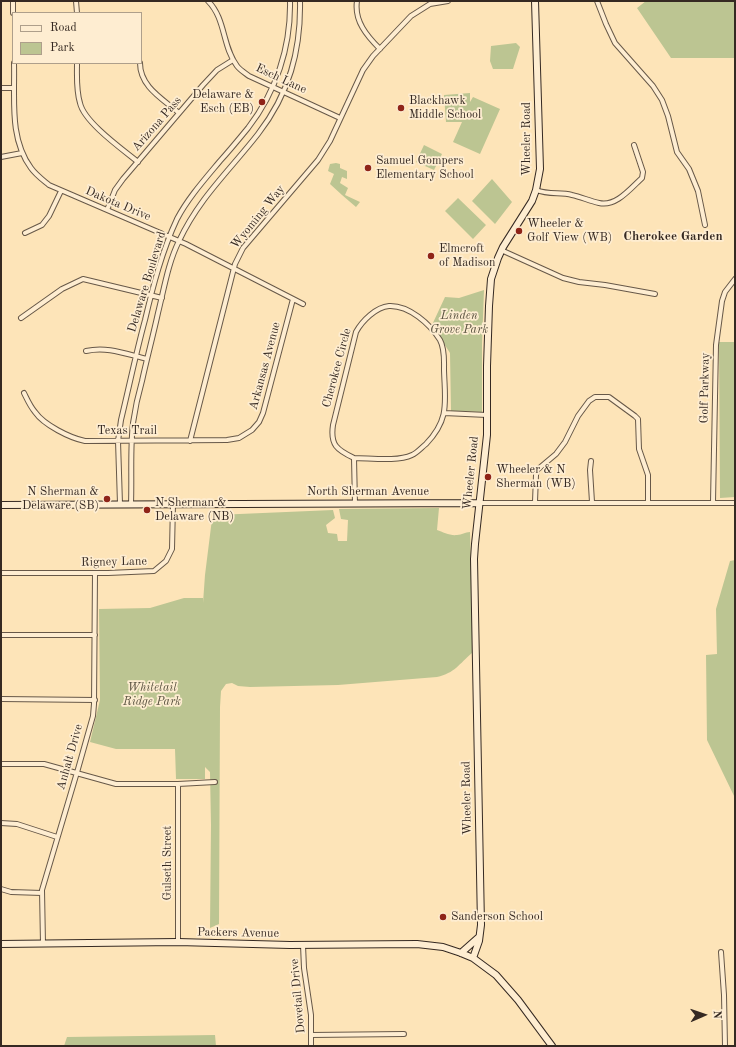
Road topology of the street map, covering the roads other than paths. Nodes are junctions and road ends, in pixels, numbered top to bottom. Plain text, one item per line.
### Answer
1 (13, 1) edge
2 (76, 1) edge
3 (208, 1) edge
4 (290, 1) edge
5 (300, 1) edge
6 (357, 1) edge
7 (448, 1) edge
8 (535, 1) edge
9 (597, 1) edge
10 (13, 12) edge
11 (76, 12) edge
12 (380, 50) junction
13 (233, 60) junction
14 (14, 64) edge
15 (77, 64) edge
16 (140, 64) edge
17 (273, 87) junction
18 (1, 88) edge
19 (14, 88) junction
20 (284, 92) junction
21 (179, 113) junction
22 (340, 118) junction
23 (634, 145) dead end
24 (22, 153) junction
25 (1, 157) edge
26 (138, 162) junction
27 (536, 190) junction
28 (60, 191) junction
29 (107, 210) junction
30 (705, 225) dead end
31 (25, 233) dead end
32 (169, 237) junction
33 (179, 241) junction
34 (501, 250) junction
35 (234, 269) junction
36 (735, 279) edge
37 (655, 294) dead end
38 (151, 295) junction
39 (162, 298) junction
40 (293, 299) junction
41 (303, 304) dead end
42 (21, 318) dead end
43 (86, 350) dead end
44 (136, 356) junction
45 (147, 359) junction
46 (24, 393) dead end
47 (444, 413) junction
48 (487, 414) junction
49 (248, 433) joint
50 (118, 441) junction
51 (132, 441) junction
52 (190, 441) junction
53 (354, 458) junction
54 (592, 460) dead end
55 (536, 502) junction
56 (592, 502) junction
57 (648, 502) junction
58 (713, 502) junction
59 (480, 503) junction
60 (735, 503) edge
61 (120, 504) junction
62 (131, 504) junction
63 (173, 504) junction
64 (355, 504) junction
65 (1, 506) edge
66 (1, 573) edge
67 (95, 573) junction
68 (1, 635) edge
69 (95, 635) junction
70 (1, 699) edge
71 (95, 700) junction
72 (1, 764) edge
73 (76, 774) junction
74 (215, 782) dead end
75 (178, 784) junction
76 (1, 823) edge
77 (57, 836) junction
78 (1, 889) edge
79 (42, 893) junction
80 (480, 936) junction
81 (178, 942) junction
82 (1, 944) edge
83 (43, 944) junction
84 (304, 945) junction
85 (721, 952) dead end
86 (461, 953) junction
87 (472, 958) junction
88 (404, 1034) dead end
89 (311, 1035) junction
90 (311, 1046) edge
91 (552, 1046) edge
92 (725, 1046) edge

1 - 10 street
2 - 11 street
3 - 13 street, Esch Lane
4 - 17 street, Delaware Boulevard
5 - 20 street, Delaware Boulevard
6 - 12 street
7 - 12 street, Wyoming Way
8 - 27 street, Wheeler Road
9 - 30 street
12 - 22 street, Wyoming Way
13 - 17 street, Esch Lane
13 - 21 street, Arizona Pass
14 - 19 street, Dakota Drive
15 - 26 street
16 - 21 street
17 - 20 street, Esch Lane
17 - 32 street, Delaware Boulevard
18 - 19 street
19 - 24 street, Dakota Drive
20 - 22 street, Esch Lane
20 - 33 street, Delaware Boulevard
21 - 26 street, Arizona Pass
22 - 35 street, Wyoming Way
23 - 27 street
24 - 25 street
24 - 28 street, Dakota Drive
26 - 29 street, Arizona Pass
27 - 34 street, Wheeler Road
28 - 29 street, Dakota Drive
28 - 31 street
29 - 32 street, Dakota Drive
32 - 33 street, Dakota Drive
32 - 38 street, Delaware Boulevard
33 - 35 street, Dakota Drive
33 - 39 street, Delaware Boulevard
34 - 37 street
34 - 48 street, Wheeler Road
35 - 40 street, Dakota Drive
35 - 52 street, Wyoming Way
36 - 58 street, Golf Parkway
38 - 39 street
38 - 42 street
38 - 44 street, Delaware Boulevard
39 - 45 street, Delaware Boulevard
40 - 41 street, Dakota Drive
40 - 49 street, Arkansas Avenue
43 - 44 street
44 - 45 street
44 - 50 street, Delaware Boulevard
45 - 51 street, Delaware Boulevard
46 - 50 street, Texas Trail
47 - 48 street
47 - 53 street, Cherokee Circle
47 - 53 street, Cherokee Circle
48 - 59 street, Wheeler Road
49 - 52 street, Texas Trail
50 - 51 street, Texas Trail
50 - 61 street, Delaware Boulevard
51 - 52 street, Texas Trail
51 - 62 street, Delaware Boulevard
53 - 64 street
54 - 56 street
55 - 56 street, North Sherman Avenue
55 - 57 street
55 - 59 street, North Sherman Avenue
56 - 57 street, North Sherman Avenue
57 - 58 street, North Sherman Avenue
58 - 60 street, North Sherman Avenue
59 - 64 street, North Sherman Avenue
59 - 80 street, Wheeler Road
61 - 62 street, North Sherman Avenue
61 - 65 street, North Sherman Avenue
62 - 63 street, North Sherman Avenue
63 - 64 street, North Sherman Avenue
63 - 67 street, Rigney Lane
66 - 67 street, Rigney Lane
67 - 69 street, Anhalt Drive
68 - 69 street
69 - 71 street, Anhalt Drive
70 - 71 street
71 - 73 street, Anhalt Drive
72 - 73 street
73 - 75 street
73 - 77 street, Anhalt Drive
74 - 75 street
75 - 81 street, Gulseth Street
76 - 77 street
77 - 79 street, Anhalt Drive
78 - 79 street
79 - 83 street, Anhalt Drive
80 - 86 street
80 - 87 street, Wheeler Road
81 - 83 street, Packers Avenue
81 - 84 street, Packers Avenue
82 - 83 street, Packers Avenue
84 - 86 street, Packers Avenue
84 - 89 street, Dovetail Drive
85 - 92 street
86 - 87 street, Packers Avenue
87 - 91 street, Packers Avenue
88 - 89 street
89 - 90 street, Dovetail Drive

